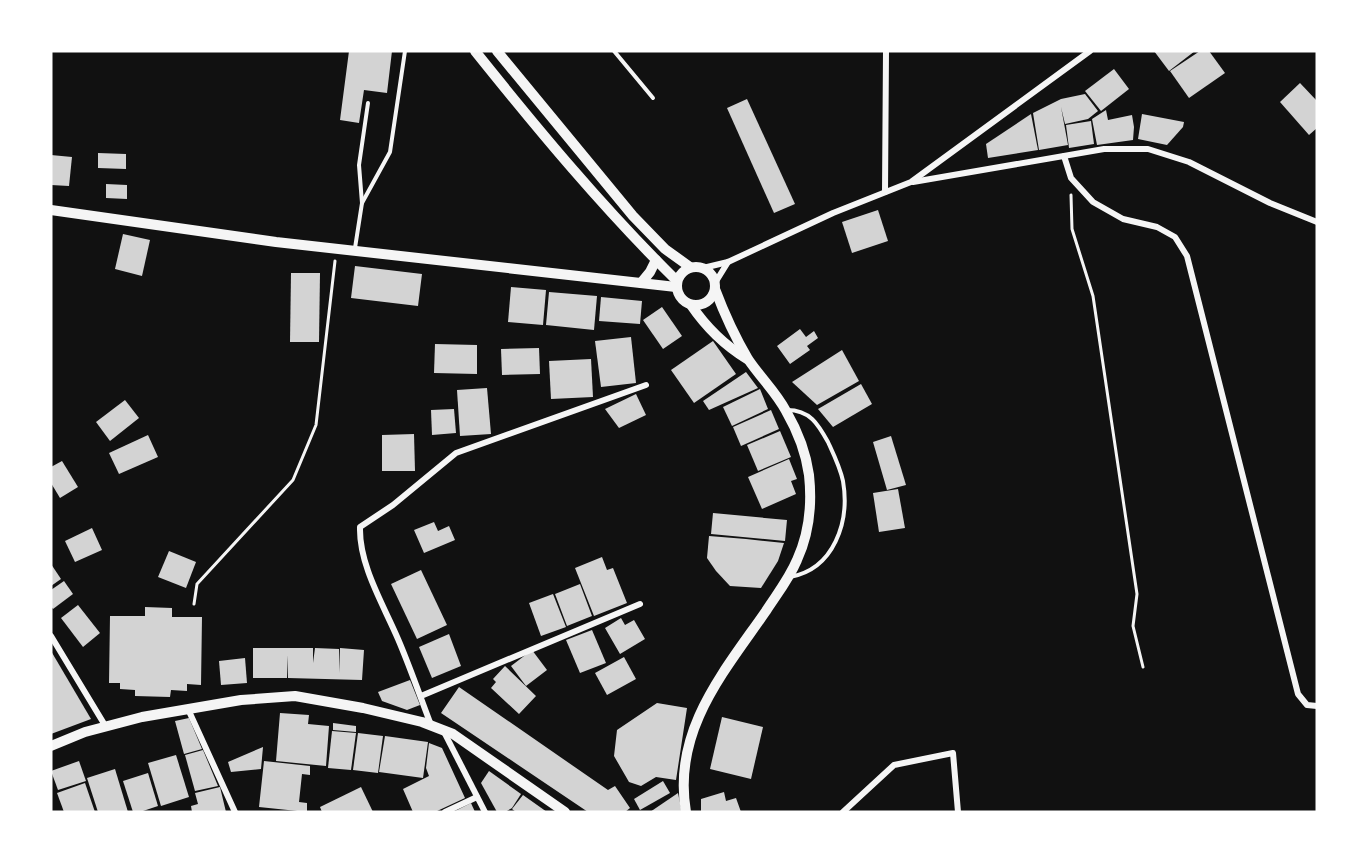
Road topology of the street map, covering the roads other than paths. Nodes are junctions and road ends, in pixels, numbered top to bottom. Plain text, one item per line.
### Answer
1 (405, 51) edge
2 (475, 51) edge
3 (497, 51) edge
4 (614, 51) edge
5 (886, 51) edge
6 (1090, 51) edge
7 (653, 98) dead end
8 (368, 103) dead end
9 (1064, 156) junction
10 (911, 182) junction
11 (885, 192) junction
12 (362, 203) junction
13 (51, 210) edge
14 (1317, 222) edge
15 (355, 249) junction
16 (656, 260) junction
17 (728, 262) junction
18 (690, 267) junction
19 (703, 268) junction
20 (640, 283) junction
21 (676, 284) junction
22 (715, 286) junction
23 (691, 305) junction
24 (750, 361) junction
25 (646, 385) dead end
26 (786, 410) junction
27 (789, 577) junction
28 (640, 604) dead end
29 (51, 636) edge
30 (421, 696) junction
31 (1317, 706) edge
32 (188, 709) junction
33 (432, 725) junction
34 (106, 726) junction
35 (443, 729) junction
36 (51, 746) edge
37 (477, 797) junction
38 (235, 812) edge
39 (445, 812) edge
40 (485, 812) edge
41 (565, 812) edge
42 (686, 812) edge
43 (843, 812) edge
44 (958, 812) edge

1 - 12 lane
2 - 16 main road
3 - 18 main road
4 - 7 lane
5 - 11 street
6 - 10 street
8 - 12 lane
9 - 10 street
9 - 14 street
9 - 31 street
10 - 11 street
11 - 17 street
12 - 15 lane
13 - 15 main road
15 - 20 main road
16 - 20 main road
16 - 21 main road
17 - 19 street
17 - 22 street
18 - 19 main road
18 - 21 main road
19 - 22 main road
20 - 21 main road
21 - 23 main road
22 - 23 main road
22 - 24 main road
23 - 24 main road
24 - 26 main road
25 - 30 street
26 - 27 main road
26 - 27 lane
27 - 42 main road
28 - 30 street
29 - 34 street
30 - 33 street
32 - 33 main road
32 - 34 main road
32 - 38 street
33 - 35 main road
34 - 36 main road
35 - 37 street
35 - 41 main road
37 - 39 street
37 - 40 street
43 - 44 street

